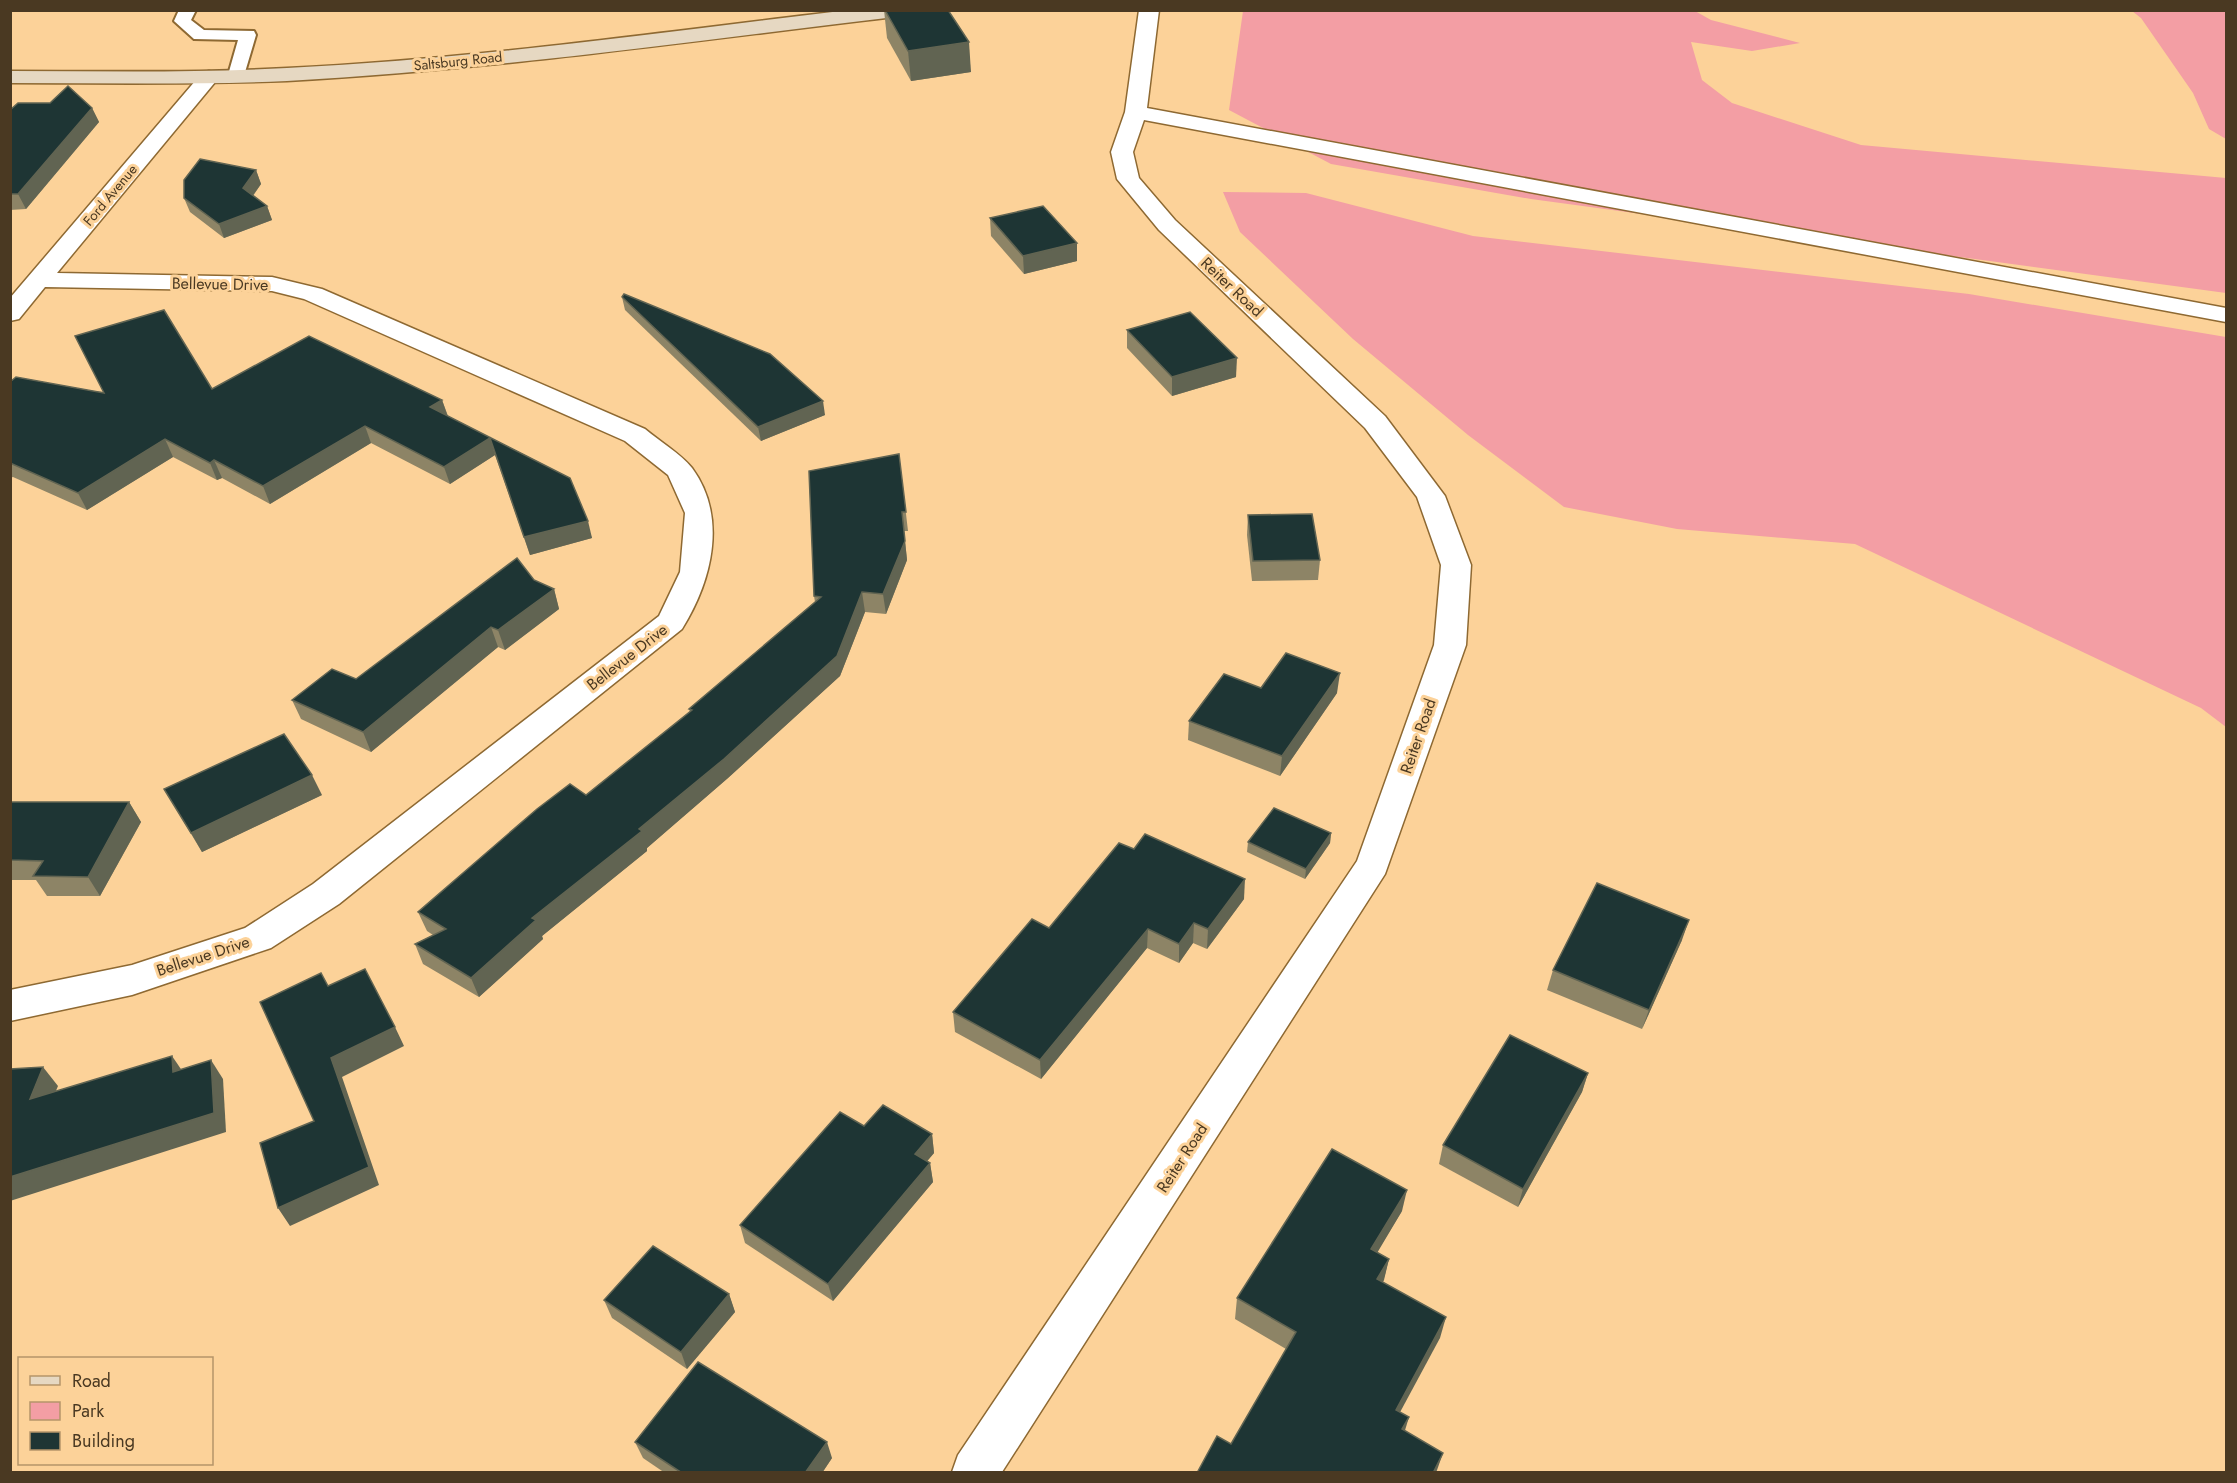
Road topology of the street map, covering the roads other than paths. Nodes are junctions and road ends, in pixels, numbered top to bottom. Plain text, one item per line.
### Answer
1 (188, 10) edge
2 (903, 10) edge
3 (1149, 10) edge
4 (237, 75) junction
5 (10, 77) edge
6 (209, 77) junction
7 (1136, 112) junction
8 (39, 280) junction
9 (10, 314) edge
10 (2226, 315) edge
11 (10, 1006) edge
12 (975, 1473) edge

1 - 4 lane
2 - 4 main road, Saltsburg Road
3 - 7 street, Reiter Road
4 - 6 main road, Saltsburg Road
5 - 6 main road, Saltsburg Road
6 - 8 street, Ford Avenue
7 - 10 street
7 - 12 street, Reiter Road
8 - 9 street, Ford Avenue
8 - 11 street, Bellevue Drive

